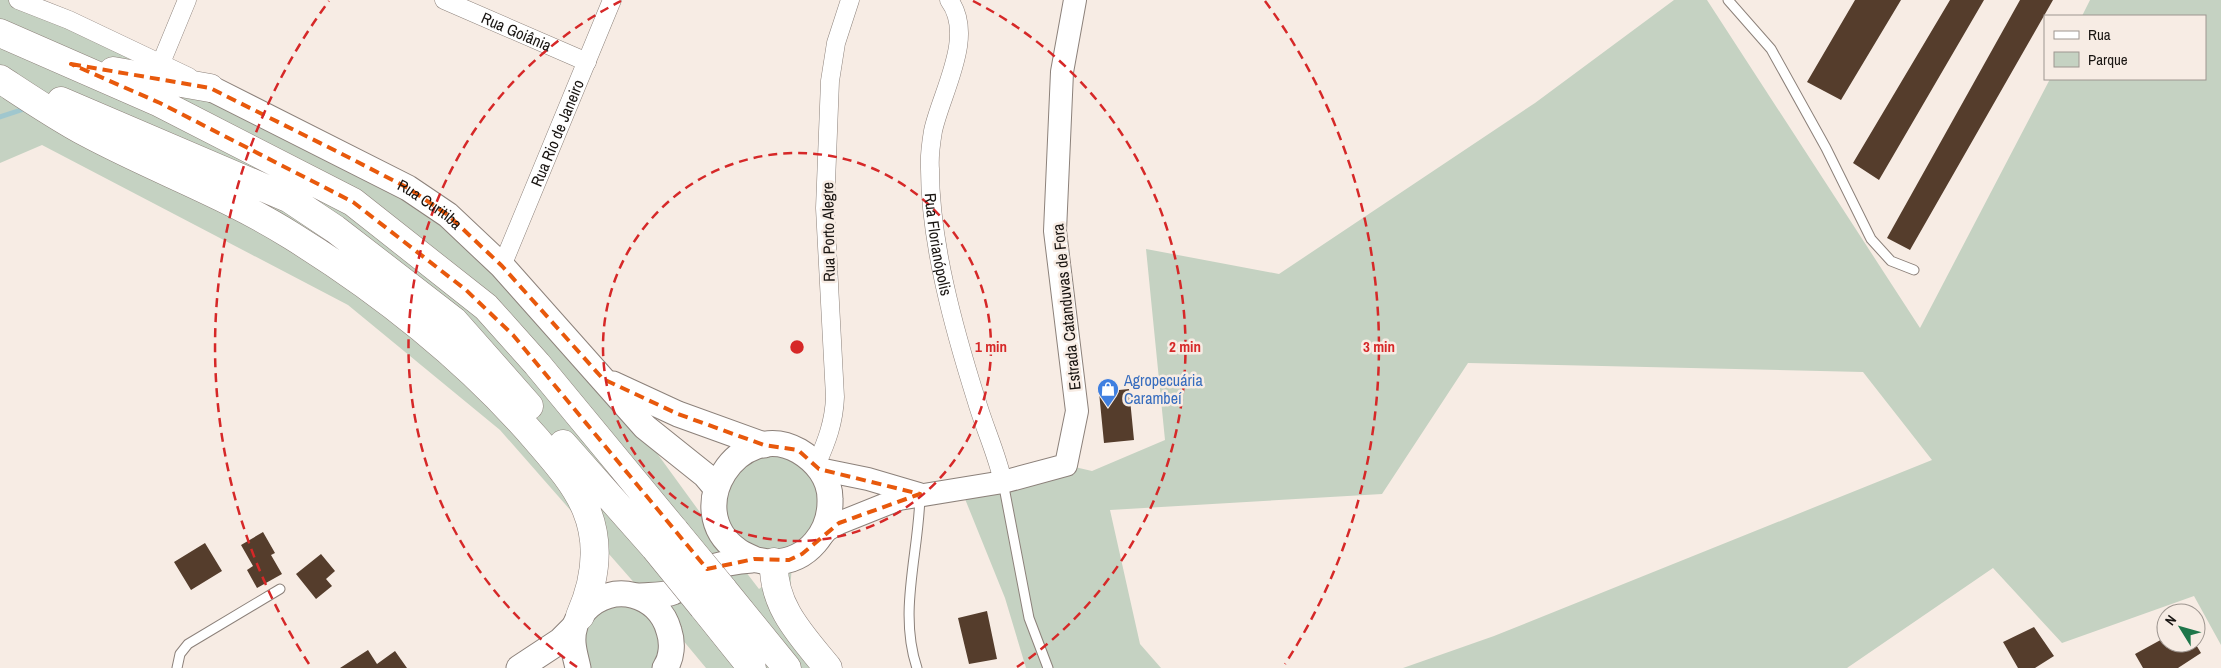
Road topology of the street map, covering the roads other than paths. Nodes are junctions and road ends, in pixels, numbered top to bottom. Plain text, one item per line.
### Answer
1 (18, 0) edge
2 (187, 0) edge
3 (444, 0) edge
4 (612, 0) edge
5 (850, 0) edge
6 (1075, 0) edge
7 (1728, 0) edge
8 (950, 2) edge
9 (0, 33) edge
10 (161, 62) junction
11 (587, 62) junction
12 (71, 64) junction
13 (0, 75) edge
14 (0, 79) edge
15 (210, 88) junction
16 (502, 266) junction
17 (1914, 270) dead end
18 (604, 379) junction
19 (764, 445) junction
20 (818, 466) junction
21 (1003, 482) junction
22 (716, 488) junction
23 (920, 494) junction
24 (715, 517) junction
25 (665, 539) junction
26 (813, 545) junction
27 (764, 561) junction
28 (713, 579) junction
29 (280, 589) dead end
30 (672, 592) junction
31 (639, 596) junction
32 (577, 622) junction
33 (672, 641) junction
34 (177, 668) edge
35 (519, 668) edge
36 (578, 668) edge
37 (665, 668) edge
38 (752, 668) edge
39 (787, 668) edge
40 (828, 668) edge
41 (917, 668) edge
42 (1048, 668) edge

1 - 10 street
2 - 10 street
3 - 11 street, Rua Goiânia
4 - 11 street, Rua Rio de Janeiro
5 - 20 street, Rua Porto Alegre
6 - 21 street, Estrada Catanduvas de Fora
7 - 17 lane
8 - 21 street, Rua Florianópolis
9 - 12 highway
10 - 15 street
11 - 16 street, Rua Rio de Janeiro
12 - 15 highway
12 - 25 highway
13 - 25 highway
14 - 32 highway
15 - 16 main road, Rua Curitiba
16 - 18 main road, Rua Curitiba
18 - 19 main road
18 - 22 main road, Rua Curitiba
19 - 20 main road
19 - 22 main road
20 - 23 street
20 - 26 main road
21 - 23 street, Estrada Catanduvas de Fora
21 - 42 lane
22 - 24 main road
23 - 26 street, Estrada Catanduvas de Fora
23 - 41 lane
24 - 27 main road
24 - 28 main road
25 - 28 highway, bridge
25 - 38 highway, bridge
26 - 27 main road
27 - 28 main road
27 - 40 highway
28 - 30 main road
28 - 39 highway
29 - 34 lane
30 - 31 main road
30 - 33 main road
31 - 32 main road
31 - 33 main road
32 - 35 main road
32 - 36 main road
33 - 37 main road

